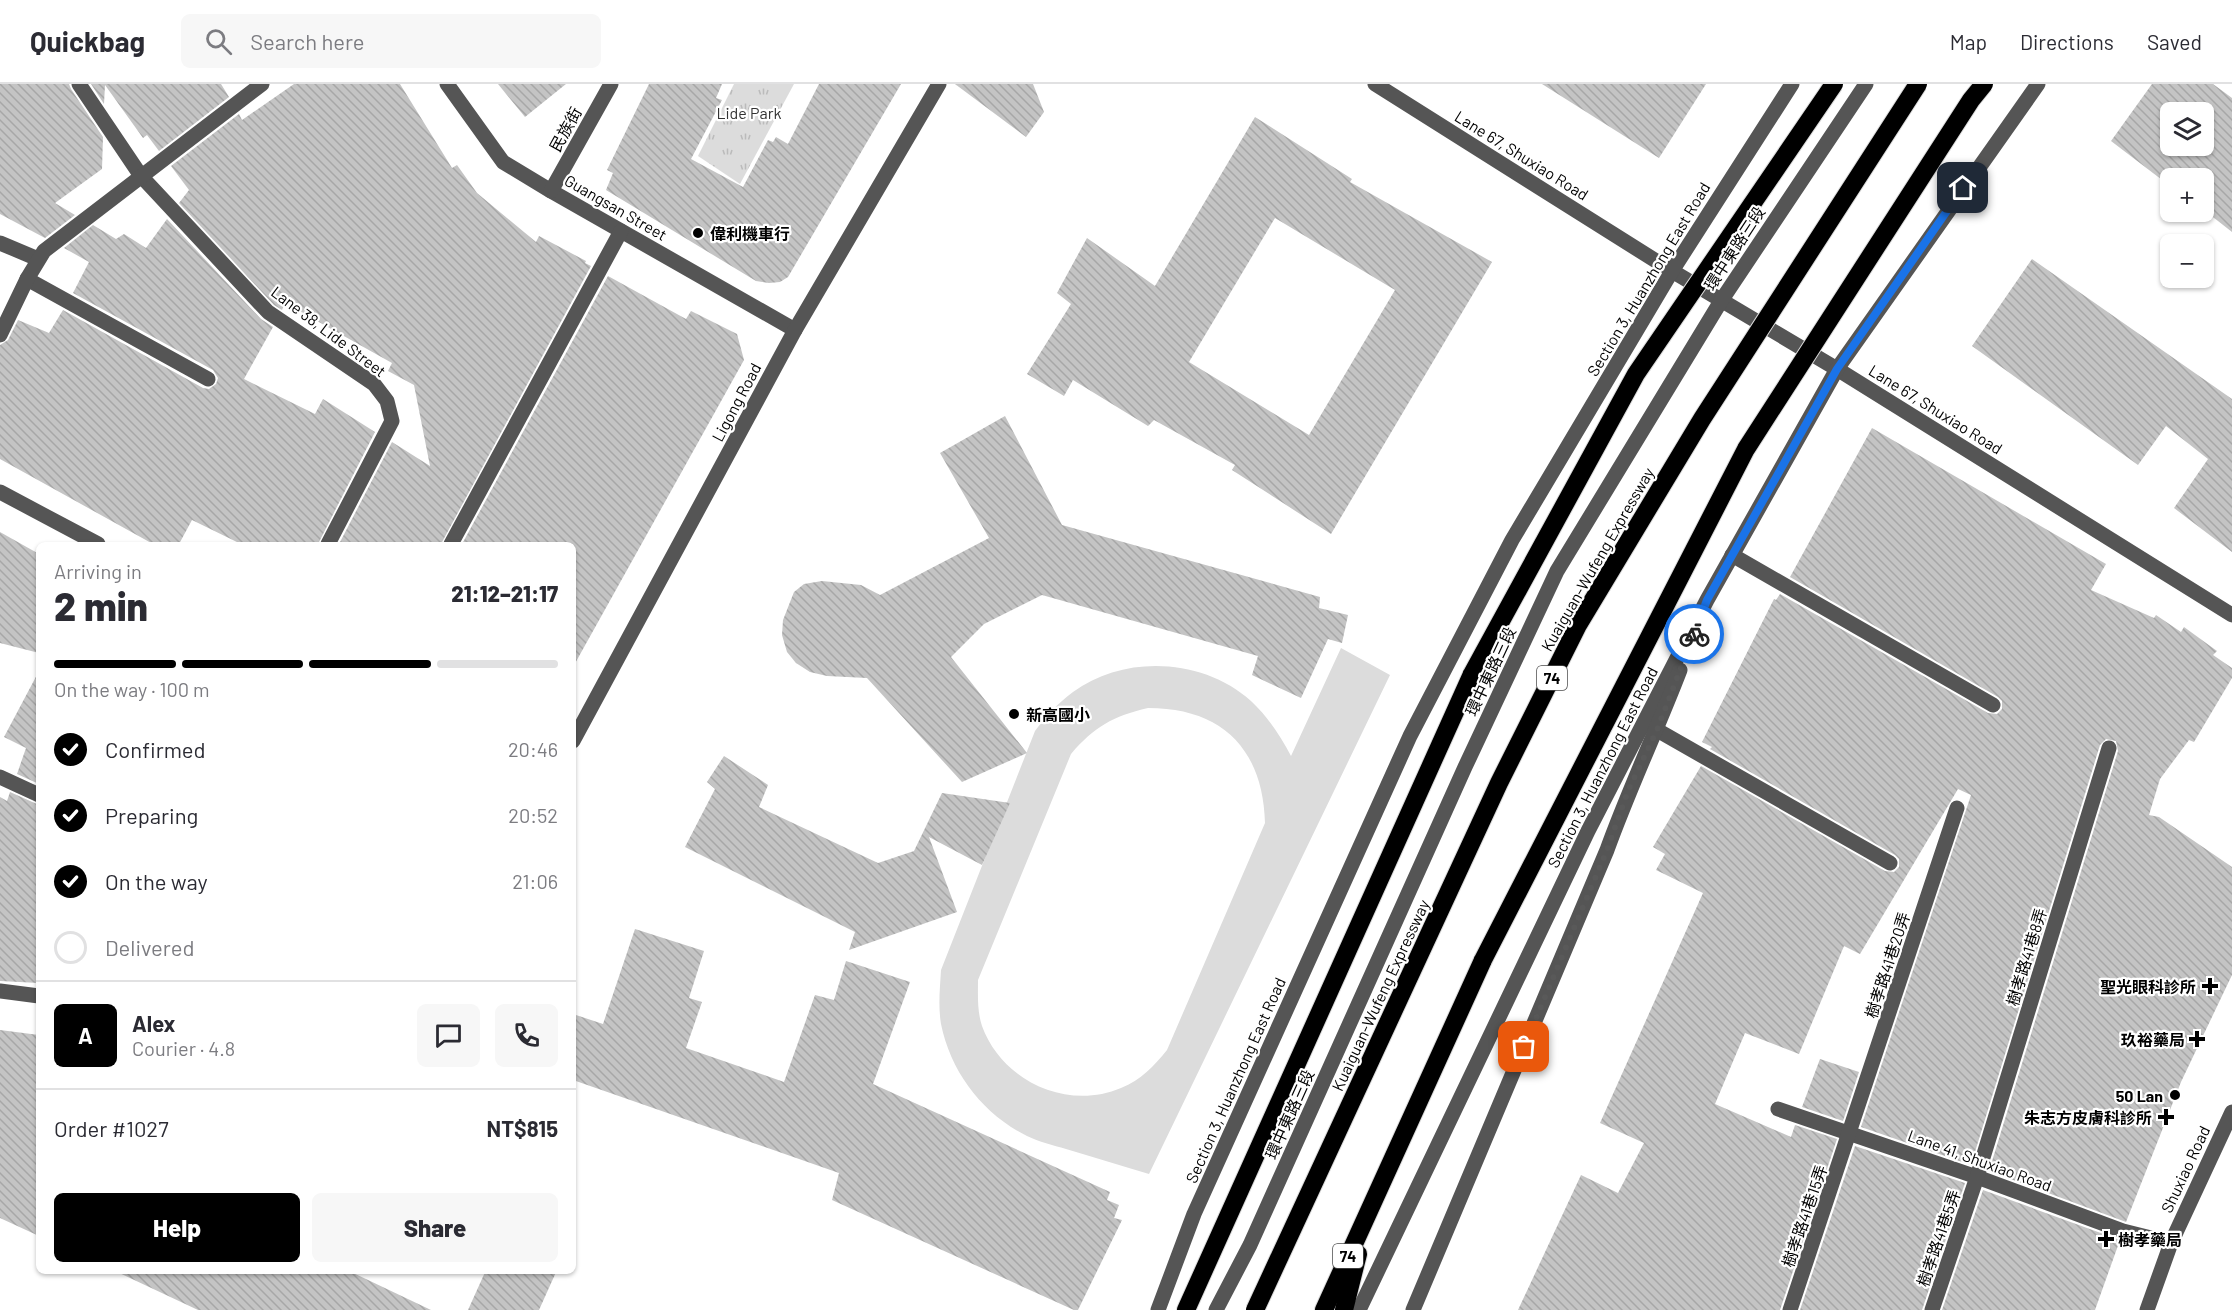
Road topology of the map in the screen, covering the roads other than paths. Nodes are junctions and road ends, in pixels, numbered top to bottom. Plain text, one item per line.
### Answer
1 (79, 84) edge
2 (262, 84) edge
3 (447, 84) edge
4 (611, 84) edge
5 (939, 84) edge
6 (1375, 84) edge
7 (1792, 84) edge
8 (1834, 84) edge
9 (1866, 84) edge
10 (1918, 84) edge
11 (1984, 84) edge
12 (2038, 84) edge
13 (141, 176) junction
14 (551, 191) junction
15 (621, 231) junction
16 (0, 243) edge
17 (38, 259) junction
18 (1672, 271) junction
19 (27, 279) junction
20 (1721, 301) junction
21 (795, 330) junction
22 (0, 335) edge
23 (1837, 369) junction
24 (208, 379) dead end
25 (0, 492) edge
26 (94, 542) edge
27 (329, 542) edge
28 (452, 542) edge
29 (1732, 555) junction
30 (1707, 600) junction
31 (2232, 615) edge
32 (1993, 705) dead end
33 (1657, 730) junction
34 (576, 735) edge
35 (2109, 748) dead end
36 (0, 777) edge
37 (36, 794) edge
38 (1958, 808) dead end
39 (1890, 863) dead end
40 (0, 991) edge
41 (36, 996) edge
42 (1778, 1109) dead end
43 (2232, 1112) edge
44 (1851, 1133) junction
45 (1977, 1177) junction
46 (1372, 1203) junction
47 (2171, 1243) junction
48 (1158, 1310) edge
49 (1186, 1310) edge
50 (1216, 1310) edge
51 (1255, 1310) edge
52 (1324, 1310) edge
53 (1344, 1310) edge
54 (1359, 1310) edge
55 (1413, 1310) edge
56 (1790, 1310) edge
57 (1932, 1310) edge
58 (2147, 1310) edge

1 - 13 street, Lane 38, Lide Street
2 - 13 street
3 - 14 street, Guangsan Street
4 - 14 street, 民族街
5 - 21 street, Ligong Road
6 - 18 street, Lane 67, Shuxiao Road
7 - 18 street, Section 3, Huanzhong East Road
8 - 49 highway, bridge
9 - 20 street, 環中東路三段
10 - 51 highway, Kuaiguan-Wufeng Expressway / 74, bridge
11 - 46 highway, 74, bridge
12 - 23 street, Section 3, Huanzhong East Road
13 - 17 street
13 - 27 street, Lane 38, Lide Street
14 - 15 street, Guangsan Street
15 - 21 street, Guangsan Street
15 - 28 street
16 - 17 street
17 - 19 street
18 - 20 street, Lane 67, Shuxiao Road
18 - 48 street, Section 3, Huanzhong East Road
19 - 22 street
19 - 24 street
20 - 23 street, Lane 67, Shuxiao Road
20 - 50 street, 環中東路三段
21 - 34 street, Ligong Road
23 - 29 street, Section 3, Huanzhong East Road
23 - 31 street, Lane 67, Shuxiao Road
25 - 26 street
29 - 30 street, Section 3, Huanzhong East Road
29 - 32 street
30 - 33 street
30 - 54 street, Section 3, Huanzhong East Road
33 - 39 street
33 - 55 street
35 - 45 street, 樹孝路41巷8弄
36 - 37 street
38 - 44 street, 樹孝路41巷20弄
40 - 41 street
42 - 44 street, Lane 41, Shuxiao Road
43 - 47 street, Shuxiao Road
44 - 45 street, Lane 41, Shuxiao Road
44 - 56 street, 樹孝路41巷15弄
45 - 47 street, Lane 41, Shuxiao Road
45 - 57 street, 樹孝路41巷5弄
46 - 52 highway, 74
46 - 53 highway, 74
47 - 58 street, Shuxiao Road

